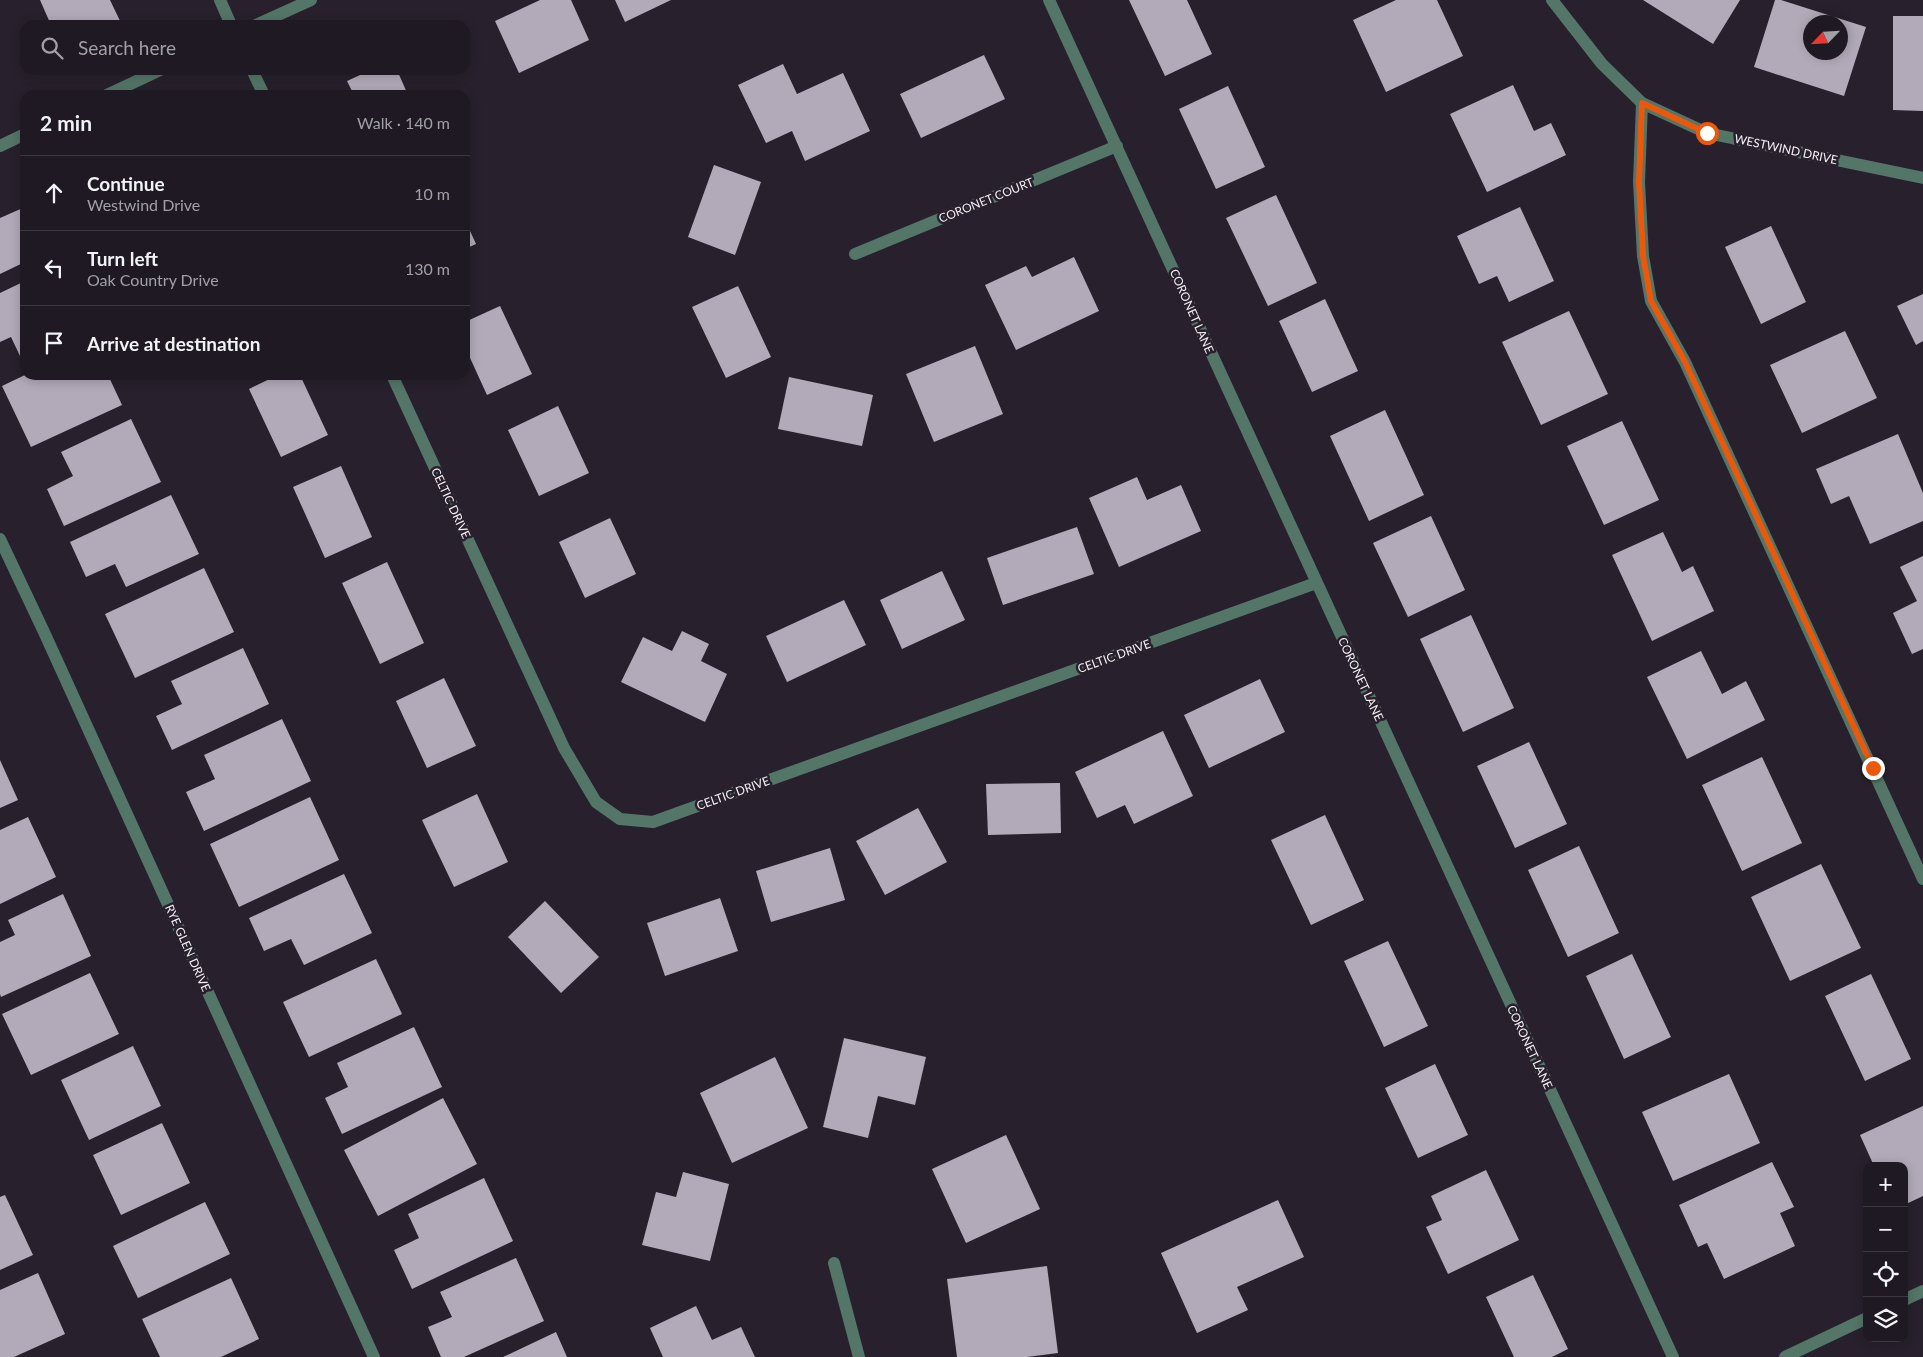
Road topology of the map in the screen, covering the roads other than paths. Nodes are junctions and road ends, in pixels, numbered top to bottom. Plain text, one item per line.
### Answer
1 (220, 0) edge
2 (311, 0) edge
3 (1050, 0) edge
4 (1552, 0) edge
5 (229, 20) edge
6 (267, 20) edge
7 (149, 75) edge
8 (254, 75) edge
9 (118, 90) edge
10 (262, 90) edge
11 (1642, 103) junction
12 (20, 136) edge
13 (0, 146) edge
14 (1117, 146) junction
15 (1923, 178) edge
16 (855, 254) dead end
17 (394, 380) edge
18 (0, 540) edge
19 (1316, 583) junction
20 (1923, 879) edge
21 (834, 1263) dead end
22 (1923, 1291) edge
23 (1908, 1298) edge
24 (1863, 1320) edge
25 (374, 1357) edge
26 (859, 1357) edge
27 (1673, 1357) edge
28 (1785, 1357) edge

1 - 5 street
2 - 6 street
3 - 14 street, CORONET LANE
4 - 11 street, WESTWIND DRIVE
7 - 9 street
8 - 10 street
11 - 15 street, WESTWIND DRIVE
11 - 20 street
12 - 13 street
14 - 16 street, CORONET COURT
14 - 19 street, CORONET LANE
17 - 19 street, CELTIC DRIVE
18 - 25 street, RYE GLEN DRIVE
19 - 27 street, CORONET LANE
21 - 26 street
22 - 23 street
24 - 28 street

